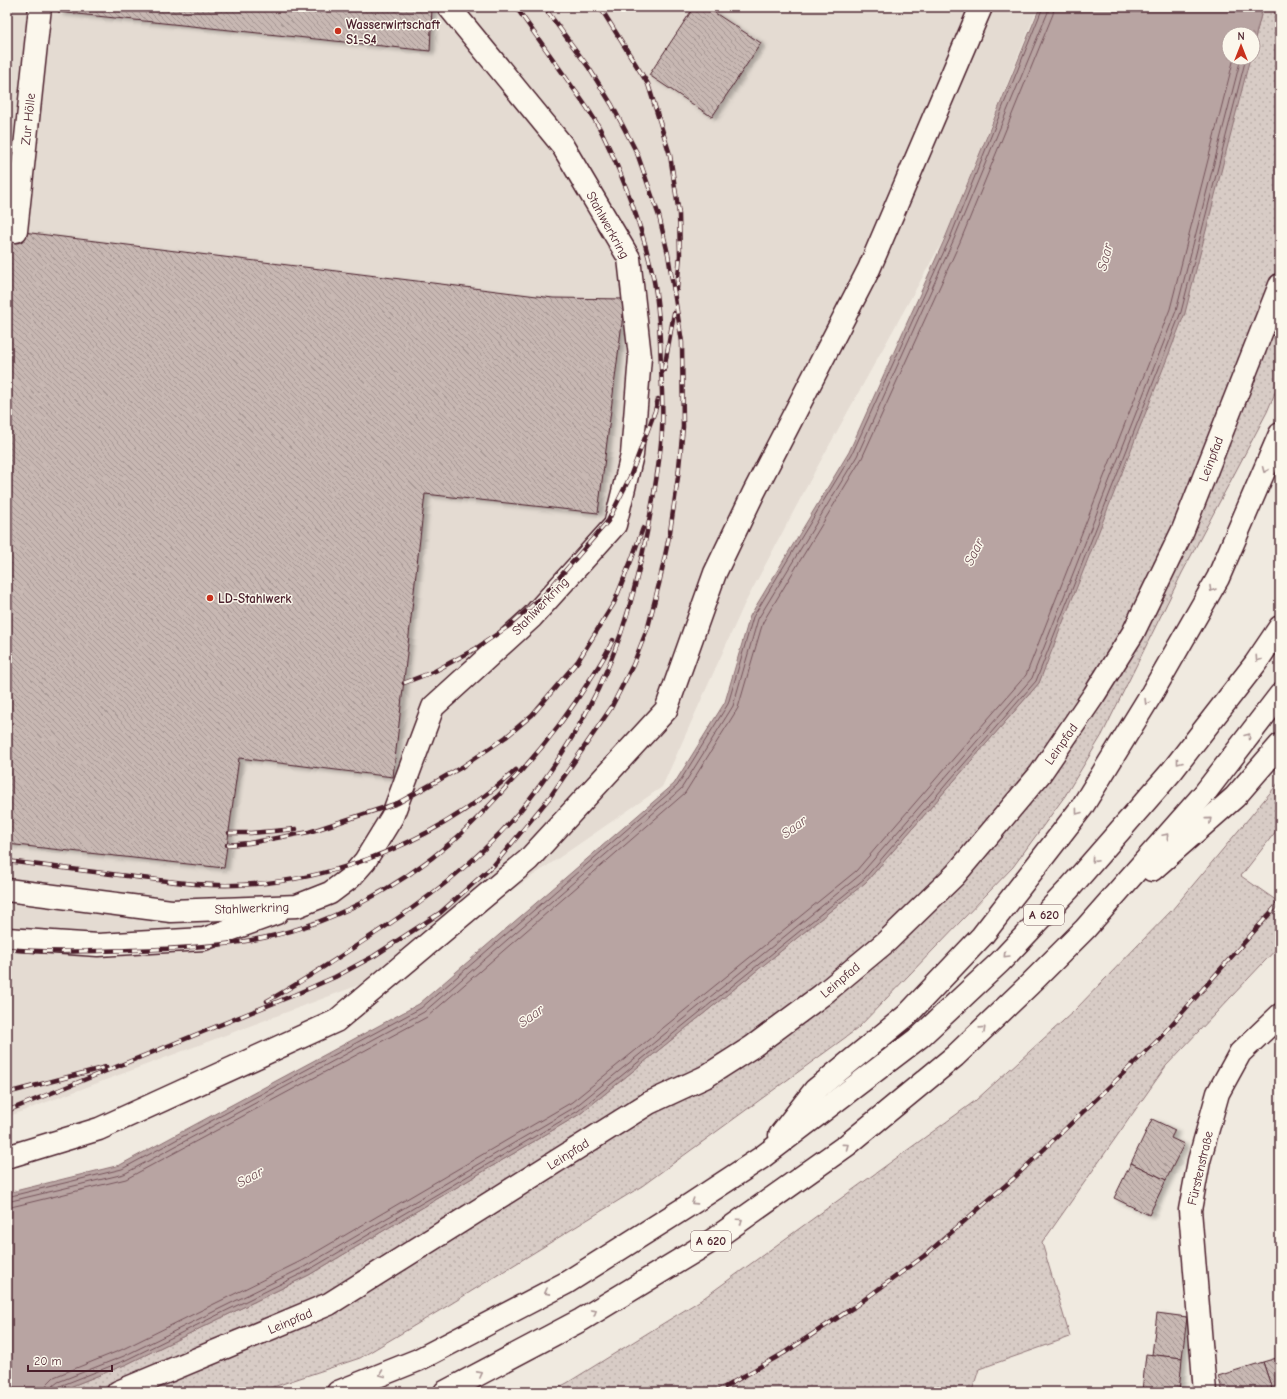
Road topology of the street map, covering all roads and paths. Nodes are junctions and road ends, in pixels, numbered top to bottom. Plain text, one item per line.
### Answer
1 (40, 7) edge
2 (449, 7) edge
3 (982, 7) edge
4 (16, 231) dead end
5 (1280, 285) edge
6 (1280, 434) edge
7 (1280, 626) edge
8 (1280, 695) edge
9 (1280, 745) edge
10 (7, 890) edge
11 (297, 906) junction
12 (1085, 929) junction
13 (7, 938) edge
14 (1280, 1015) edge
15 (7, 1157) edge
16 (761, 1158) junction
17 (118, 1392) edge
18 (338, 1392) edge
19 (445, 1392) edge
20 (1205, 1392) edge

1 - 4 main road, Zur Hölle
2 - 11 main road, Stahlwerkring
3 - 15 main road
5 - 17 main road, Leinpfad
6 -> 16 main road
7 -> 16 main road, A 620
12 -> 8 main road, A 620
12 -> 9 main road
10 - 11 main road, Stahlwerkring
11 - 13 main road
19 -> 12 main road, A 620
14 - 20 main road, Fürstenstraße
16 -> 18 main road, A 620

